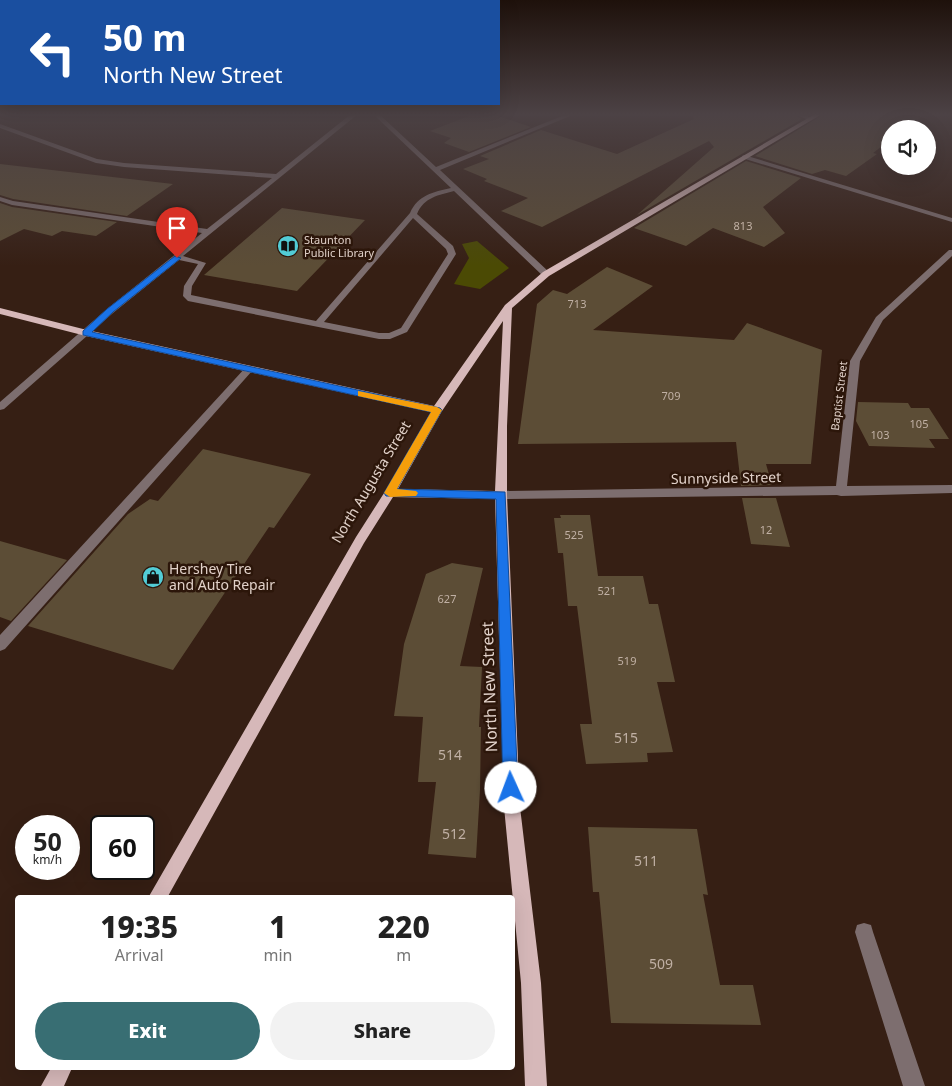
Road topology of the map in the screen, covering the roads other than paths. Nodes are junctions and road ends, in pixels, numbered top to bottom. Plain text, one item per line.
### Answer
1 (122, 165) edge
2 (292, 165) edge
3 (429, 165) edge
4 (448, 165) edge
5 (731, 165) edge
6 (769, 165) edge
7 (435, 170) junction
8 (278, 176) junction
9 (456, 190) junction
10 (0, 199) edge
11 (413, 214) junction
12 (952, 220) edge
13 (209, 232) junction
14 (952, 252) edge
15 (177, 258) junction
16 (546, 274) junction
17 (508, 307) junction
18 (0, 311) edge
19 (318, 324) junction
20 (86, 333) junction
21 (249, 368) junction
22 (0, 407) edge
23 (437, 410) junction
24 (952, 489) edge
25 (841, 492) junction
26 (390, 493) junction
27 (501, 495) junction
28 (0, 645) edge
29 (159, 895) edge
30 (864, 932) dead end
31 (61, 1070) edge
32 (52, 1086) edge
33 (536, 1086) edge
34 (914, 1086) edge

1 - 8 street
2 - 8 street
3 - 7 street
4 - 7 street
5 - 16 main road, North Augusta Street
6 - 12 street
7 - 9 street
8 - 13 street
9 - 11 street
9 - 16 street
10 - 13 street
11 - 19 street
11 - 19 street
13 - 15 street
14 - 25 street, Baptist Street
15 - 19 street
15 - 20 street
16 - 17 main road, North Augusta Street
17 - 23 main road, North Augusta Street
17 - 27 main road, North New Street
18 - 20 main road
20 - 21 main road
20 - 22 street
21 - 23 main road
21 - 28 street
23 - 26 main road, North Augusta Street
24 - 25 street, Sunnyside Street
25 - 27 street, Sunnyside Street
26 - 27 main road
26 - 29 main road, North Augusta Street
27 - 33 main road, North New Street
30 - 34 street
31 - 32 main road

